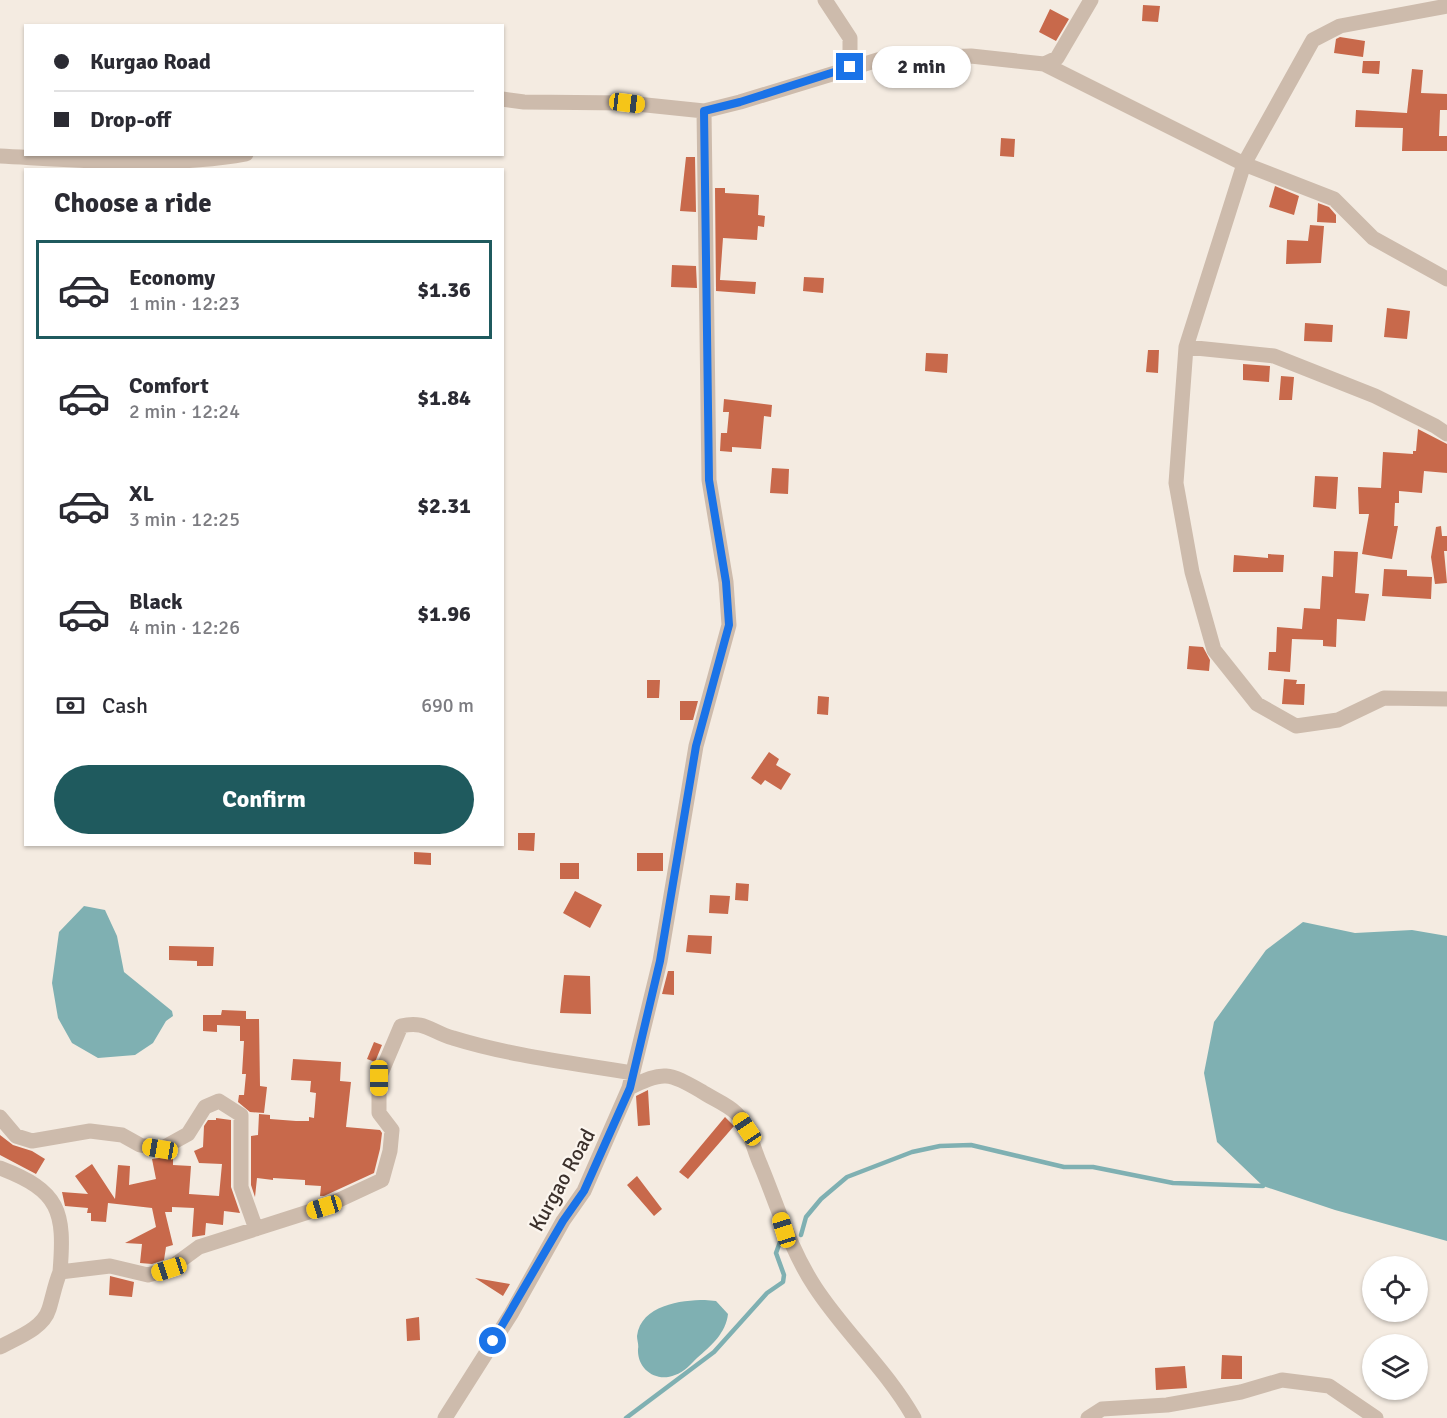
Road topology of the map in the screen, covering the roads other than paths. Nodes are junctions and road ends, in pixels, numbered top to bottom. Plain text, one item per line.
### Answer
1 (825, 0) edge
2 (1091, 0) edge
3 (1447, 6) edge
4 (1044, 64) junction
5 (850, 67) junction
6 (504, 99) edge
7 (704, 111) junction
8 (0, 156) edge
9 (235, 156) edge
10 (1244, 164) junction
11 (1447, 279) edge
12 (1186, 347) junction
13 (1447, 434) edge
14 (1447, 699) edge
15 (631, 1080) junction
16 (0, 1117) edge
17 (0, 1168) edge
18 (256, 1229) junction
19 (60, 1272) junction
20 (0, 1347) edge
21 (445, 1418) edge
22 (914, 1418) edge
23 (1088, 1418) edge
24 (1376, 1418) edge

1 - 5 street
2 - 4 street
3 - 10 street
4 - 5 street
4 - 10 street
5 - 7 street
6 - 7 street
7 - 15 street, Kurgao Road
8 - 9 street
10 - 11 street
10 - 12 street
12 - 13 street
12 - 14 street
15 - 18 street
15 - 21 street, Kurgao Road
15 - 22 street
16 - 18 street
17 - 19 street
18 - 19 street
19 - 20 street
23 - 24 street

